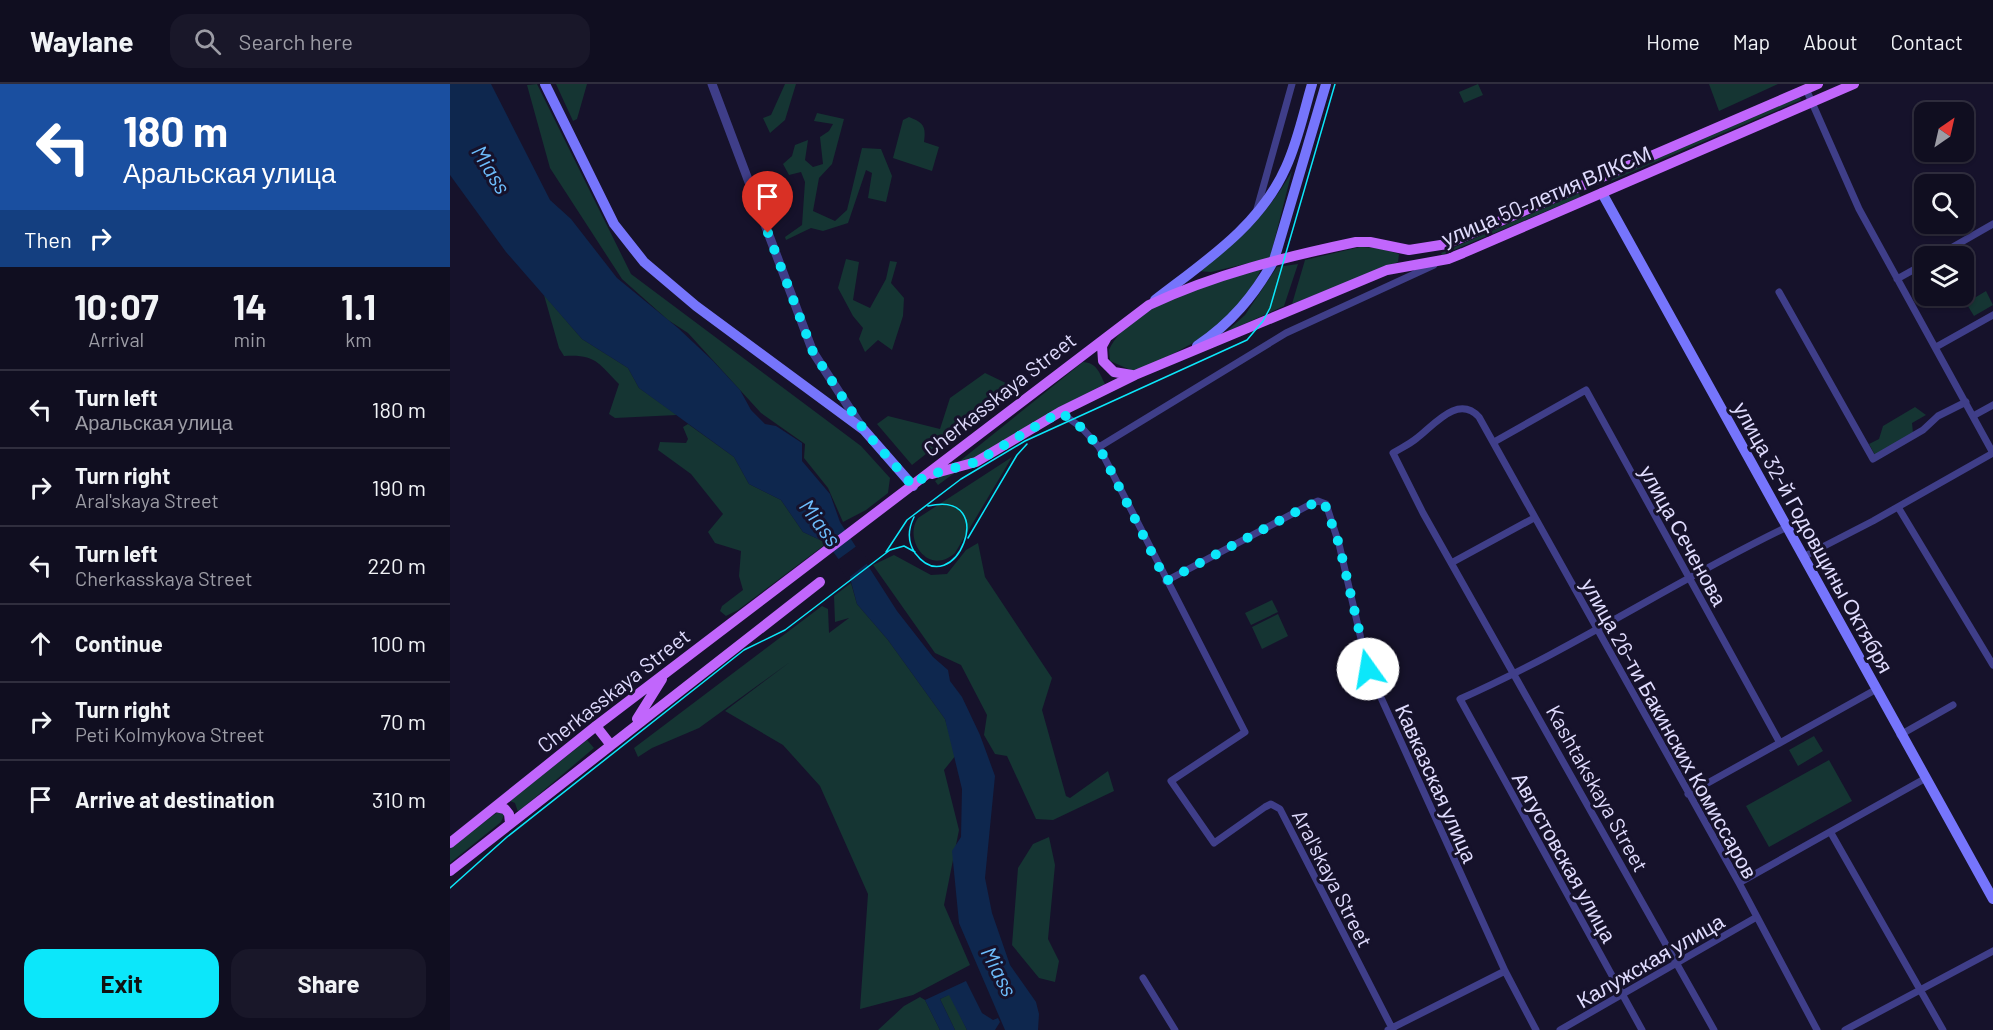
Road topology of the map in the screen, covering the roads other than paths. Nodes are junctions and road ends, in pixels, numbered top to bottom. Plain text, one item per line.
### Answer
1 (545, 84) edge
2 (712, 84) edge
3 (1292, 84) edge
4 (1312, 84) edge
5 (1326, 84) edge
6 (1818, 84) edge
7 (1854, 84) edge
8 (1806, 89) junction
9 (1812, 103) junction
10 (1596, 179) junction
11 (1602, 193) junction
12 (1255, 216) junction
13 (1993, 224) edge
14 (1954, 246) edge
15 (1448, 259) junction
16 (1274, 260) junction
17 (1914, 270) edge
18 (1898, 279) junction
19 (1779, 292) dead end
20 (1149, 305) junction
21 (1993, 315) edge
22 (1111, 332) junction
23 (1936, 347) junction
24 (1182, 357) junction
25 (1135, 375) junction
26 (1966, 402) junction
27 (1993, 405) edge
28 (1060, 412) junction
29 (1973, 416) junction
30 (864, 430) junction
31 (1494, 442) junction
32 (1099, 447) junction
33 (1393, 453) joint
34 (1993, 453) edge
35 (925, 476) junction
36 (913, 486) junction
37 (1898, 507) junction
38 (1534, 518) junction
39 (1787, 527) junction
40 (1803, 557) junction
41 (1453, 562) junction
42 (1689, 577) junction
43 (1166, 581) junction
44 (820, 582) dead end
45 (1598, 629) junction
46 (1993, 665) edge
47 (666, 673) junction
48 (1515, 674) junction
49 (1875, 690) junction
50 (1953, 705) dead end
51 (596, 726) junction
52 (632, 727) junction
53 (1900, 735) junction
54 (1780, 743) junction
55 (610, 744) junction
56 (1926, 778) junction
57 (1688, 794) junction
58 (496, 807) junction
59 (510, 823) junction
60 (1831, 832) junction
61 (450, 843) edge
62 (450, 871) edge
63 (1738, 883) junction
64 (1993, 900) edge
65 (1755, 918) junction
66 (1993, 951) edge
67 (1678, 963) junction
68 (1505, 971) junction
69 (1143, 978) dead end
70 (1921, 989) junction
71 (1622, 994) junction
72 (1391, 1029) edge
73 (1174, 1030) edge
74 (1536, 1030) edge
75 (1560, 1030) edge
76 (1642, 1030) edge
77 (1714, 1030) edge
78 (1816, 1030) edge
79 (1845, 1030) edge
80 (1943, 1030) edge

1 - 30 main road
2 - 30 street
3 - 12 street
4 - 12 main road, Cherkasskaya Street
5 - 16 main road, Cherkasskaya Street
6 - 8 main road, улица 50-летия ВЛКСМ
7 - 9 main road, улица 50-летия ВЛКСМ
8 - 9 street
8 - 10 main road, улица 50-летия ВЛКСМ
9 - 11 main road, улица 50-летия ВЛКСМ
9 - 18 street
10 - 11 main road
10 - 16 main road, улица 50-летия ВЛКСМ
11 - 15 main road, улица 50-летия ВЛКСМ
11 - 39 main road, улица 32-й Годовщины Октября
12 - 20 main road, Cherkasskaya Street
13 - 14 street
15 - 24 main road, улица 50-летия ВЛКСМ
15 - 32 street
16 - 20 main road, улица 50-летия ВЛКСМ
16 - 24 main road, Cherkasskaya Street
17 - 18 street
18 - 23 street
19 - 26 street
20 - 22 main road, Cherkasskaya Street
21 - 23 street
22 - 25 main road
22 - 35 main road, Cherkasskaya Street
23 - 26 street
24 - 25 main road, Cherkasskaya Street
25 - 28 main road, Cherkasskaya Street
26 - 29 street
27 - 29 street
28 - 32 street, Aral'skaya Street
28 - 35 main road, Cherkasskaya Street
29 - 34 street
30 - 36 main road
31 - 33 street, улица 26-ти Бакинских Комиссаров
31 - 38 street, улица 26-ти Бакинских Комиссаров
31 - 42 street, улица Сеченова
32 - 43 street, Aral'skaya Street
33 - 41 street, Kashtakskaya Street
34 - 37 street
35 - 36 main road, Cherkasskaya Street
36 - 47 main road, Cherkasskaya Street
37 - 40 street
37 - 46 street
38 - 41 street
38 - 45 street, улица 26-ти Бакинских Комиссаров
39 - 40 main road, улица 32-й Годовщины Октября
39 - 42 street
40 - 49 main road, улица 32-й Годовщины Октября
41 - 48 street, Kashtakskaya Street
42 - 45 street
42 - 54 street, улица Сеченова
43 - 68 street, Кавказская улица
43 - 72 street, Aral'skaya Street
44 - 52 main road, Cherkasskaya Street
45 - 48 street
45 - 57 street, улица 26-ти Бакинских Комиссаров
47 - 51 main road, Cherkasskaya Street
47 - 52 main road
48 - 67 street, Kashtakskaya Street
48 - 71 street, Августовская улица
49 - 53 main road, улица 32-й Годовщины Октября
49 - 54 street
50 - 53 street
51 - 55 main road
51 - 58 main road, Cherkasskaya Street
52 - 55 main road, Cherkasskaya Street
53 - 56 main road, улица 32-й Годовщины Октября
54 - 57 street
55 - 59 main road, Cherkasskaya Street
56 - 60 street
56 - 64 main road, улица 32-й Годовщины Октября
57 - 63 street, улица 26-ти Бакинских Комиссаров
58 - 59 main road
58 - 61 main road, Cherkasskaya Street
59 - 62 main road, Cherkasskaya Street
60 - 63 street
60 - 70 street
63 - 65 street, улица 26-ти Бакинских Комиссаров
65 - 67 street, Калужская улица
65 - 78 street, улица 26-ти Бакинских Комиссаров
66 - 70 street
67 - 71 street, Калужская улица
67 - 77 street, Kashtakskaya Street
68 - 72 street
68 - 74 street, Кавказская улица
69 - 73 street
70 - 79 street
70 - 80 street
71 - 75 street, Калужская улица
71 - 76 street, Августовская улица

